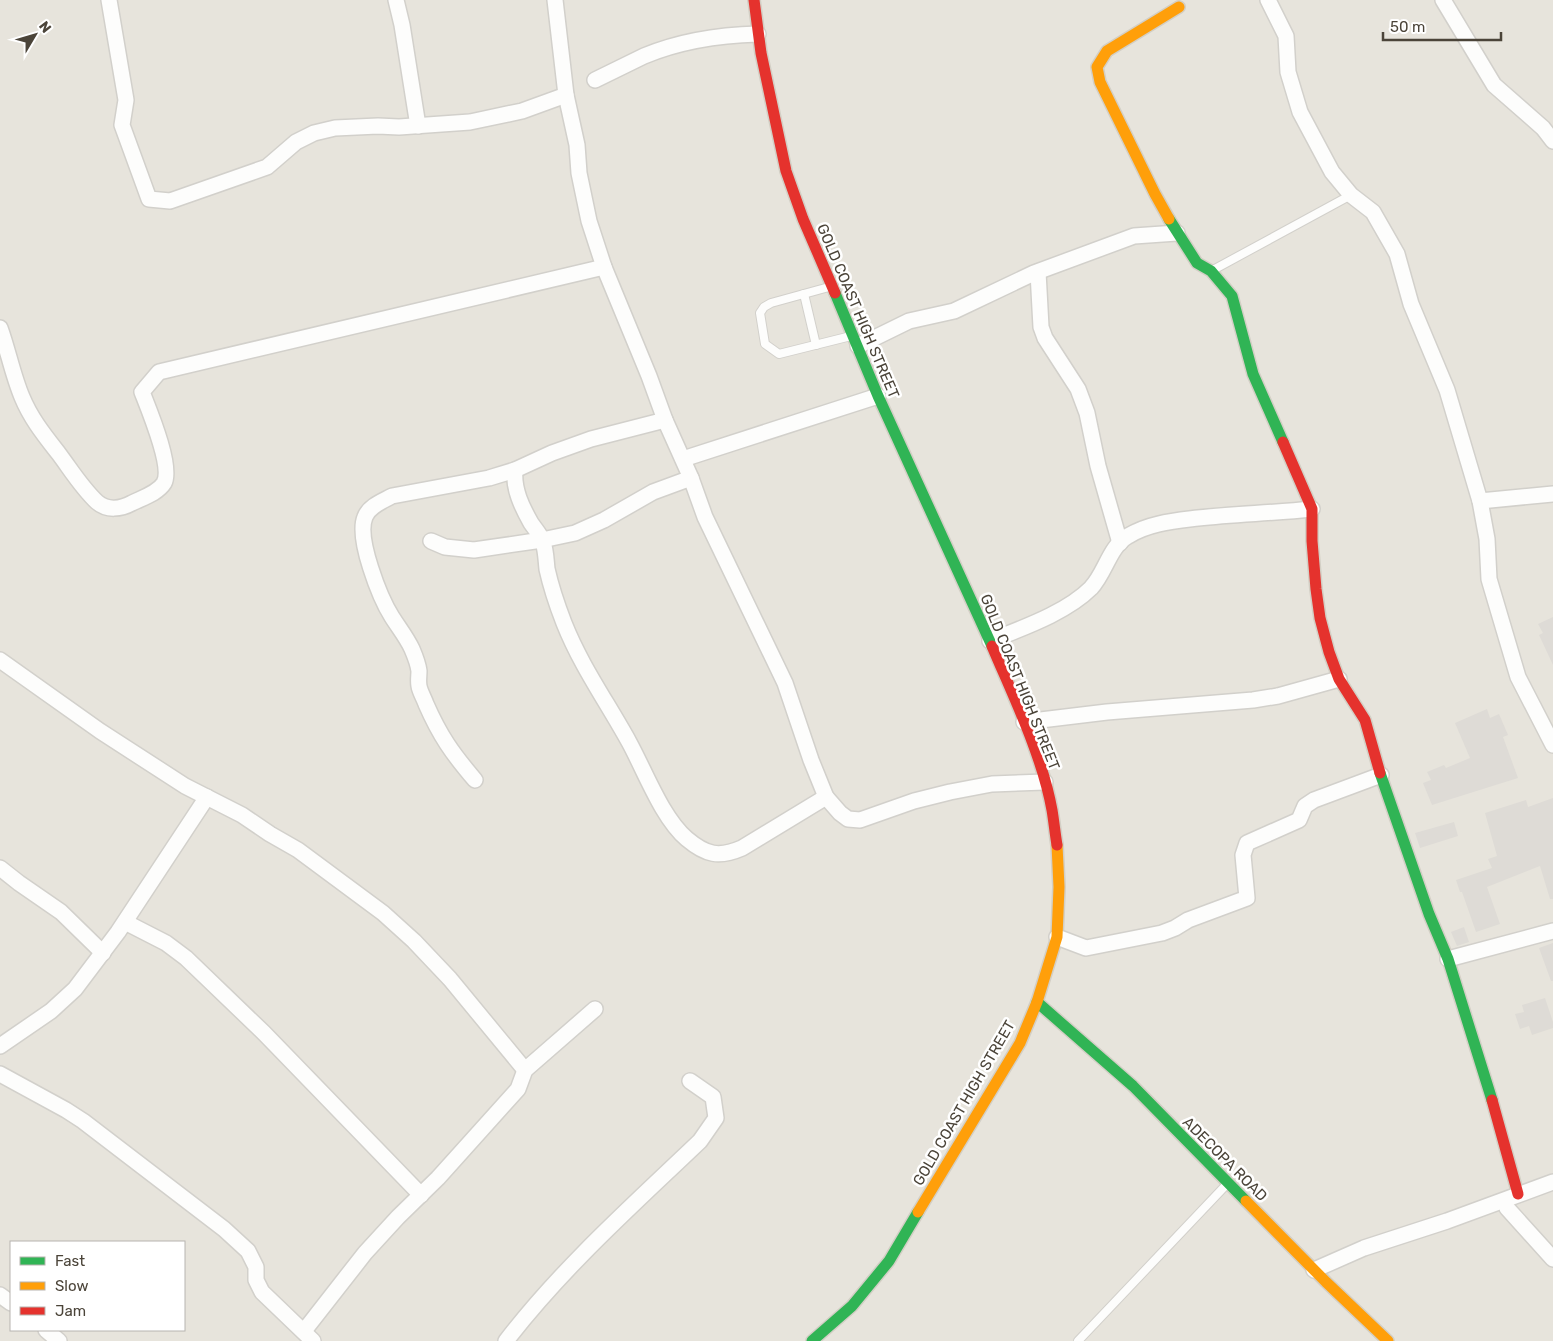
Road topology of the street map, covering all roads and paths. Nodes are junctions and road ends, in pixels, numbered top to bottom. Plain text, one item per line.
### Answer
1 (109, 0) edge
2 (396, 0) edge
3 (555, 0) edge
4 (754, 0) edge
5 (1268, 0) edge
6 (1443, 0) edge
7 (1179, 7) dead end
8 (758, 34) junction
9 (595, 80) dead end
10 (566, 95) junction
11 (418, 126) junction
12 (1553, 140) edge
13 (1351, 195) junction
14 (1177, 233) junction
15 (604, 267) junction
16 (1211, 271) junction
17 (1038, 272) junction
18 (831, 286) junction
19 (804, 294) junction
20 (0, 328) edge
21 (856, 341) junction
22 (816, 345) junction
23 (878, 396) junction
24 (665, 420) junction
25 (683, 459) junction
26 (515, 470) junction
27 (691, 478) junction
28 (1553, 494) edge
29 (1480, 501) junction
30 (1312, 509) junction
31 (542, 540) junction
32 (431, 541) dead end
33 (1120, 543) junction
34 (990, 641) junction
35 (0, 660) edge
36 (1339, 679) junction
37 (1024, 722) junction
38 (1553, 745) edge
39 (1381, 775) junction
40 (475, 780) dead end
41 (1045, 782) junction
42 (208, 797) junction
43 (826, 797) junction
44 (0, 868) edge
45 (125, 922) junction
46 (1553, 931) edge
47 (1057, 937) junction
48 (103, 953) junction
49 (1448, 959) junction
50 (1037, 1002) junction
51 (594, 1009) dead end
52 (0, 1046) edge
53 (525, 1070) junction
54 (0, 1074) edge
55 (690, 1081) dead end
56 (1553, 1182) edge
57 (1229, 1183) junction
58 (1518, 1194) junction
59 (421, 1195) junction
60 (1507, 1208) dead end
61 (1553, 1259) edge
62 (1314, 1270) junction
63 (47, 1331) edge
64 (308, 1336) edge
65 (59, 1341) edge
66 (506, 1341) edge
67 (812, 1341) edge
68 (1078, 1341) edge
69 (1388, 1341) edge

1 - 11 street
2 - 11 street
3 - 10 street
4 - 8 street, GOLD COAST HIGH STREET
5 - 13 street
6 - 12 street
7 - 14 street
8 - 9 street
8 - 18 street, GOLD COAST HIGH STREET
10 - 11 street
10 - 15 street
13 - 16 lane
13 - 29 street
14 - 16 street
14 - 17 street
15 - 20 street
15 - 24 street
16 - 30 street
17 - 21 street
17 - 33 street
18 - 19 lane
18 - 21 street, GOLD COAST HIGH STREET
19 - 22 lane
19 - 22 lane
21 - 22 lane
21 - 23 street, GOLD COAST HIGH STREET
23 - 25 street
23 - 34 street, GOLD COAST HIGH STREET
24 - 25 street
24 - 26 street
25 - 27 street
26 - 31 street
26 - 40 street
27 - 31 street
27 - 43 street
28 - 29 street
29 - 38 street
30 - 33 street
30 - 36 street
31 - 32 street
31 - 43 street
33 - 34 street
34 - 37 street, GOLD COAST HIGH STREET
35 - 42 street
36 - 37 street
36 - 39 street
37 - 41 street, GOLD COAST HIGH STREET
39 - 47 street
39 - 49 street
41 - 43 street
41 - 47 street, GOLD COAST HIGH STREET
42 - 45 street
42 - 53 street
44 - 48 street
45 - 48 street
45 - 59 street
46 - 49 street
47 - 50 street, GOLD COAST HIGH STREET
48 - 52 street
49 - 58 street
50 - 57 street, ADECOPA ROAD
50 - 67 street, GOLD COAST HIGH STREET
51 - 53 street
53 - 59 street
54 - 64 street
55 - 66 street
56 - 58 street
57 - 62 street, ADECOPA ROAD
57 - 68 lane
58 - 62 street
59 - 64 street
60 - 61 street
62 - 69 street, ADECOPA ROAD
63 - 65 street

